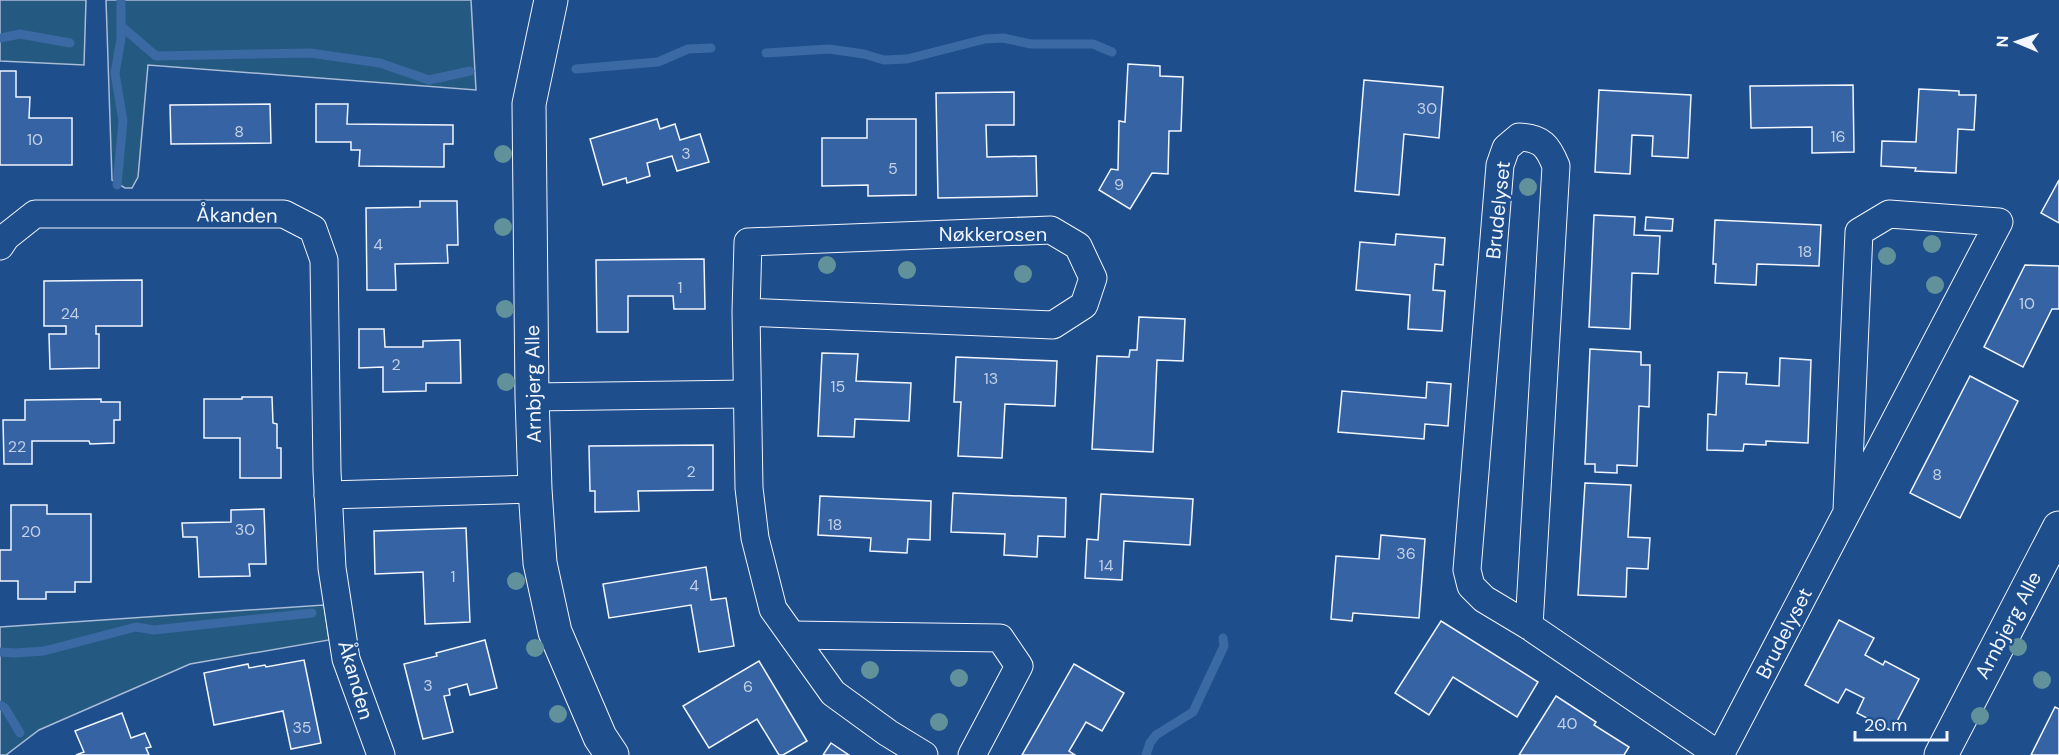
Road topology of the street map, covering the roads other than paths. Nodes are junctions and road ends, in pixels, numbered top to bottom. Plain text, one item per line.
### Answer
1 (551, 0) edge
2 (3, 241) edge
3 (0, 265) edge
4 (746, 312) junction
5 (747, 394) junction
6 (532, 397) junction
7 (535, 489) junction
8 (328, 495) junction
9 (1847, 510) junction
10 (2059, 528) edge
11 (1529, 626) junction
12 (792, 635) junction
13 (381, 755) edge
14 (612, 755) edge
15 (924, 755) edge
16 (972, 755) edge
17 (1719, 755) edge
18 (1941, 755) edge

1 - 6 street, Arnbjerg Alle
2 - 3 street, Åkanden
2 - 8 street, Åkanden
4 - 4 street, Nøkkerosen
4 - 5 street, Nøkkerosen
5 - 6 street
5 - 12 street, Nøkkerosen
6 - 7 street, Arnbjerg Alle
7 - 8 street
7 - 14 street, Arnbjerg Alle
8 - 13 street, Åkanden
9 - 9 street, Brudelyset
9 - 17 street, Brudelyset
10 - 18 street, Arnbjerg Alle
11 - 11 street, Brudelyset
11 - 17 street, Brudelyset
12 - 15 street, Nøkkerosen
12 - 16 street

